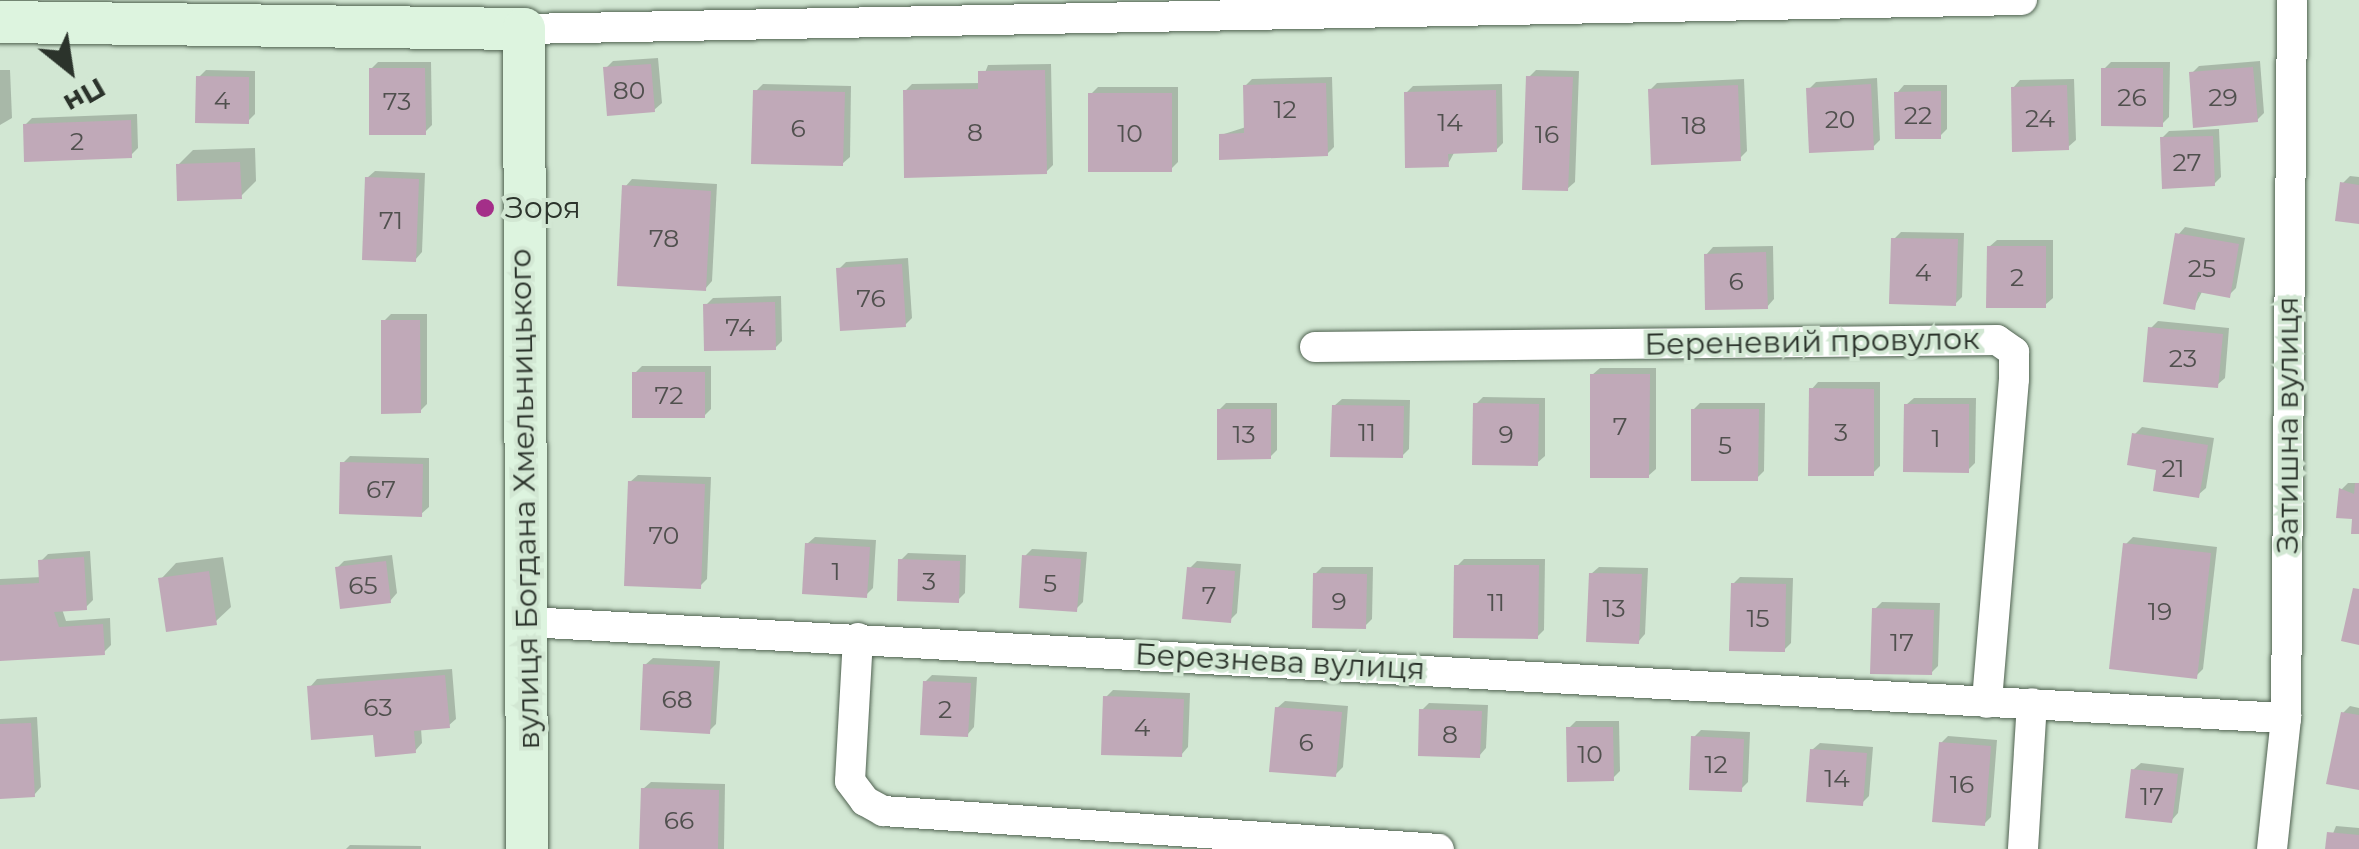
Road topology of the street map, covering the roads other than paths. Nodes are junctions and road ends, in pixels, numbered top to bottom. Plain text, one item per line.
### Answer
1 (2022, 0) edge
2 (2292, 0) edge
3 (0, 22) edge
4 (524, 28) junction
5 (1315, 348) dead end
6 (528, 622) junction
7 (858, 638) junction
8 (1987, 703) junction
9 (2032, 704) junction
10 (2286, 718) junction
11 (528, 849) edge
12 (1439, 849) edge
13 (2023, 849) edge
14 (2272, 849) edge

1 - 4 street
2 - 10 street, Затишна вулиця
3 - 4 main road
4 - 6 main road, вулиця Богдана Хмельницького
5 - 8 street, Береневий провулок
6 - 7 street, Березнева вулиця
6 - 11 main road, вулиця Богдана Хмельницького
7 - 8 street, Березнева вулиця
7 - 12 street
8 - 9 street, Березнева вулиця
9 - 10 street, Березнева вулиця
9 - 13 street
10 - 14 street, Затишна вулиця

